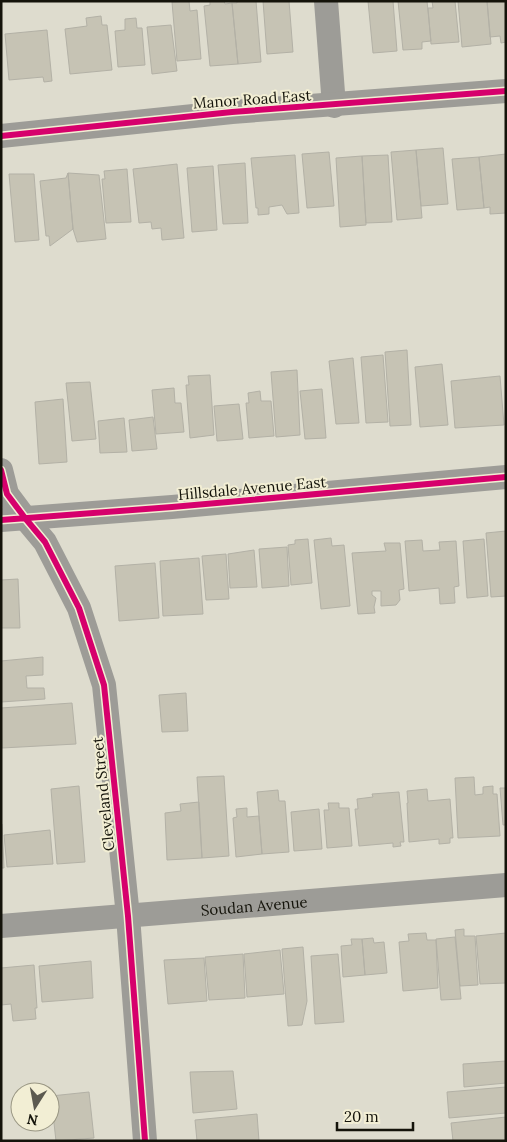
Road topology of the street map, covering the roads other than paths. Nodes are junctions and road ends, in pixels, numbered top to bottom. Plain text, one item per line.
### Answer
1 (326, 1) edge
2 (506, 91) edge
3 (334, 106) junction
4 (1, 136) edge
5 (1, 470) edge
6 (506, 477) edge
7 (25, 518) junction
8 (1, 520) edge
9 (506, 885) edge
10 (128, 916) junction
11 (1, 926) edge
12 (145, 1141) edge

1 - 3 street
2 - 3 street, Manor Road East
3 - 4 street, Manor Road East
5 - 7 street, Cleveland Street
6 - 7 street, Hillsdale Avenue East
7 - 8 street, Hillsdale Avenue East
7 - 10 street, Cleveland Street
9 - 10 street, Soudan Avenue
10 - 11 street, Soudan Avenue
10 - 12 street, Cleveland Street

